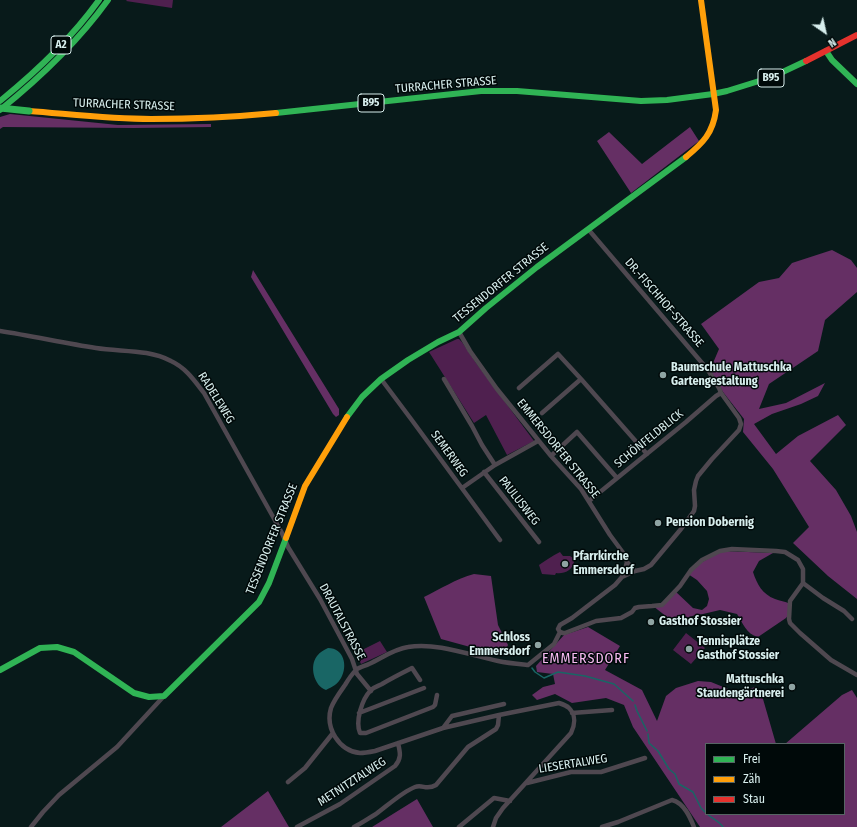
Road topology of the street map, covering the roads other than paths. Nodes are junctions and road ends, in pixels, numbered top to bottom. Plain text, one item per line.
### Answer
1 (99, 0) edge
2 (108, 0) edge
3 (701, 0) edge
4 (857, 35) edge
5 (826, 51) junction
6 (857, 84) edge
7 (713, 94) junction
8 (0, 101) edge
9 (0, 109) edge
10 (588, 229) junction
11 (0, 331) edge
12 (459, 332) junction
13 (381, 379) junction
14 (444, 379) dead end
15 (581, 379) junction
16 (519, 388) dead end
17 (721, 393) junction
18 (542, 413) dead end
19 (538, 441) junction
20 (647, 454) junction
21 (551, 456) junction
22 (495, 465) junction
23 (484, 472) junction
24 (617, 478) junction
25 (462, 488) junction
26 (589, 501) junction
27 (500, 540) dead end
28 (285, 541) junction
29 (539, 542) dead end
30 (627, 562) junction
31 (635, 571) junction
32 (622, 577) junction
33 (803, 583) junction
34 (852, 619) dead end
35 (560, 632) junction
36 (0, 670) edge
37 (356, 670) junction
38 (857, 675) edge
39 (420, 680) dead end
40 (424, 688) dead end
41 (370, 691) junction
42 (437, 695) dead end
43 (164, 696) junction
44 (504, 704) dead end
45 (612, 710) dead end
46 (359, 713) junction
47 (572, 713) junction
48 (499, 715) junction
49 (443, 728) junction
50 (333, 733) junction
51 (398, 743) junction
52 (645, 758) dead end
53 (288, 782) dead end
54 (527, 783) junction
55 (510, 801) junction
56 (31, 827) edge
57 (297, 827) edge
58 (354, 827) edge
59 (459, 827) edge
60 (493, 827) edge
61 (602, 827) edge
62 (694, 827) edge

1 - 8 main road, A2
2 - 9 main road, A2
3 - 7 main road, TESSENDORFER STRASSE
4 - 5 main road, TURRACHER STRASSE / B95
5 - 6 main road
5 - 7 main road, TURRACHER STRASSE / B95
7 - 9 main road, TURRACHER STRASSE / B95, bridge
7 - 10 main road, TESSENDORFER STRASSE
10 - 12 main road, TESSENDORFER STRASSE
10 - 17 street, DR.-FISCHHOF-STRASSE
11 - 28 street, RADELEWEG
12 - 13 main road, TESSENDORFER STRASSE
12 - 19 street, EMMERSDORFER STRASSE
13 - 25 street, SEMERWEG
13 - 28 main road, TESSENDORFER STRASSE
14 - 22 street
15 - 16 street
15 - 18 street
15 - 20 street
17 - 20 street, SCHÖNFELDBLICK
17 - 31 street, DR.-FISCHHOF-STRASSE
19 - 21 street, EMMERSDORFER STRASSE
19 - 22 street
20 - 24 street, SCHÖNFELDBLICK
21 - 24 street
21 - 26 street, EMMERSDORFER STRASSE
22 - 23 street
23 - 25 street
23 - 29 street, PAULUSWEG
24 - 26 street, SCHÖNFELDBLICK
25 - 27 street, SEMERWEG
26 - 30 street, EMMERSDORFER STRASSE
28 - 37 street, DRAUTALSTRASSE
28 - 43 main road, TESSENDORFER STRASSE
30 - 31 street, EMMERSDORFER STRASSE
30 - 32 street
31 - 32 street, DR.-FISCHHOF-STRASSE
32 - 35 street
33 - 34 street
33 - 35 street
33 - 38 street
35 - 37 street
36 - 43 main road
37 - 41 street
37 - 50 street, DRAUTALSTRASSE
39 - 41 street
40 - 46 street
41 - 46 street
42 - 46 street
43 - 56 street
44 - 49 street
45 - 47 street
47 - 48 street
47 - 54 street
48 - 49 street
48 - 58 street
49 - 51 street
50 - 51 street
50 - 53 street
51 - 57 street, METNITZTALWEG
52 - 54 street, LIESERTALWEG
54 - 55 street
55 - 59 street
55 - 60 street
61 - 62 street

